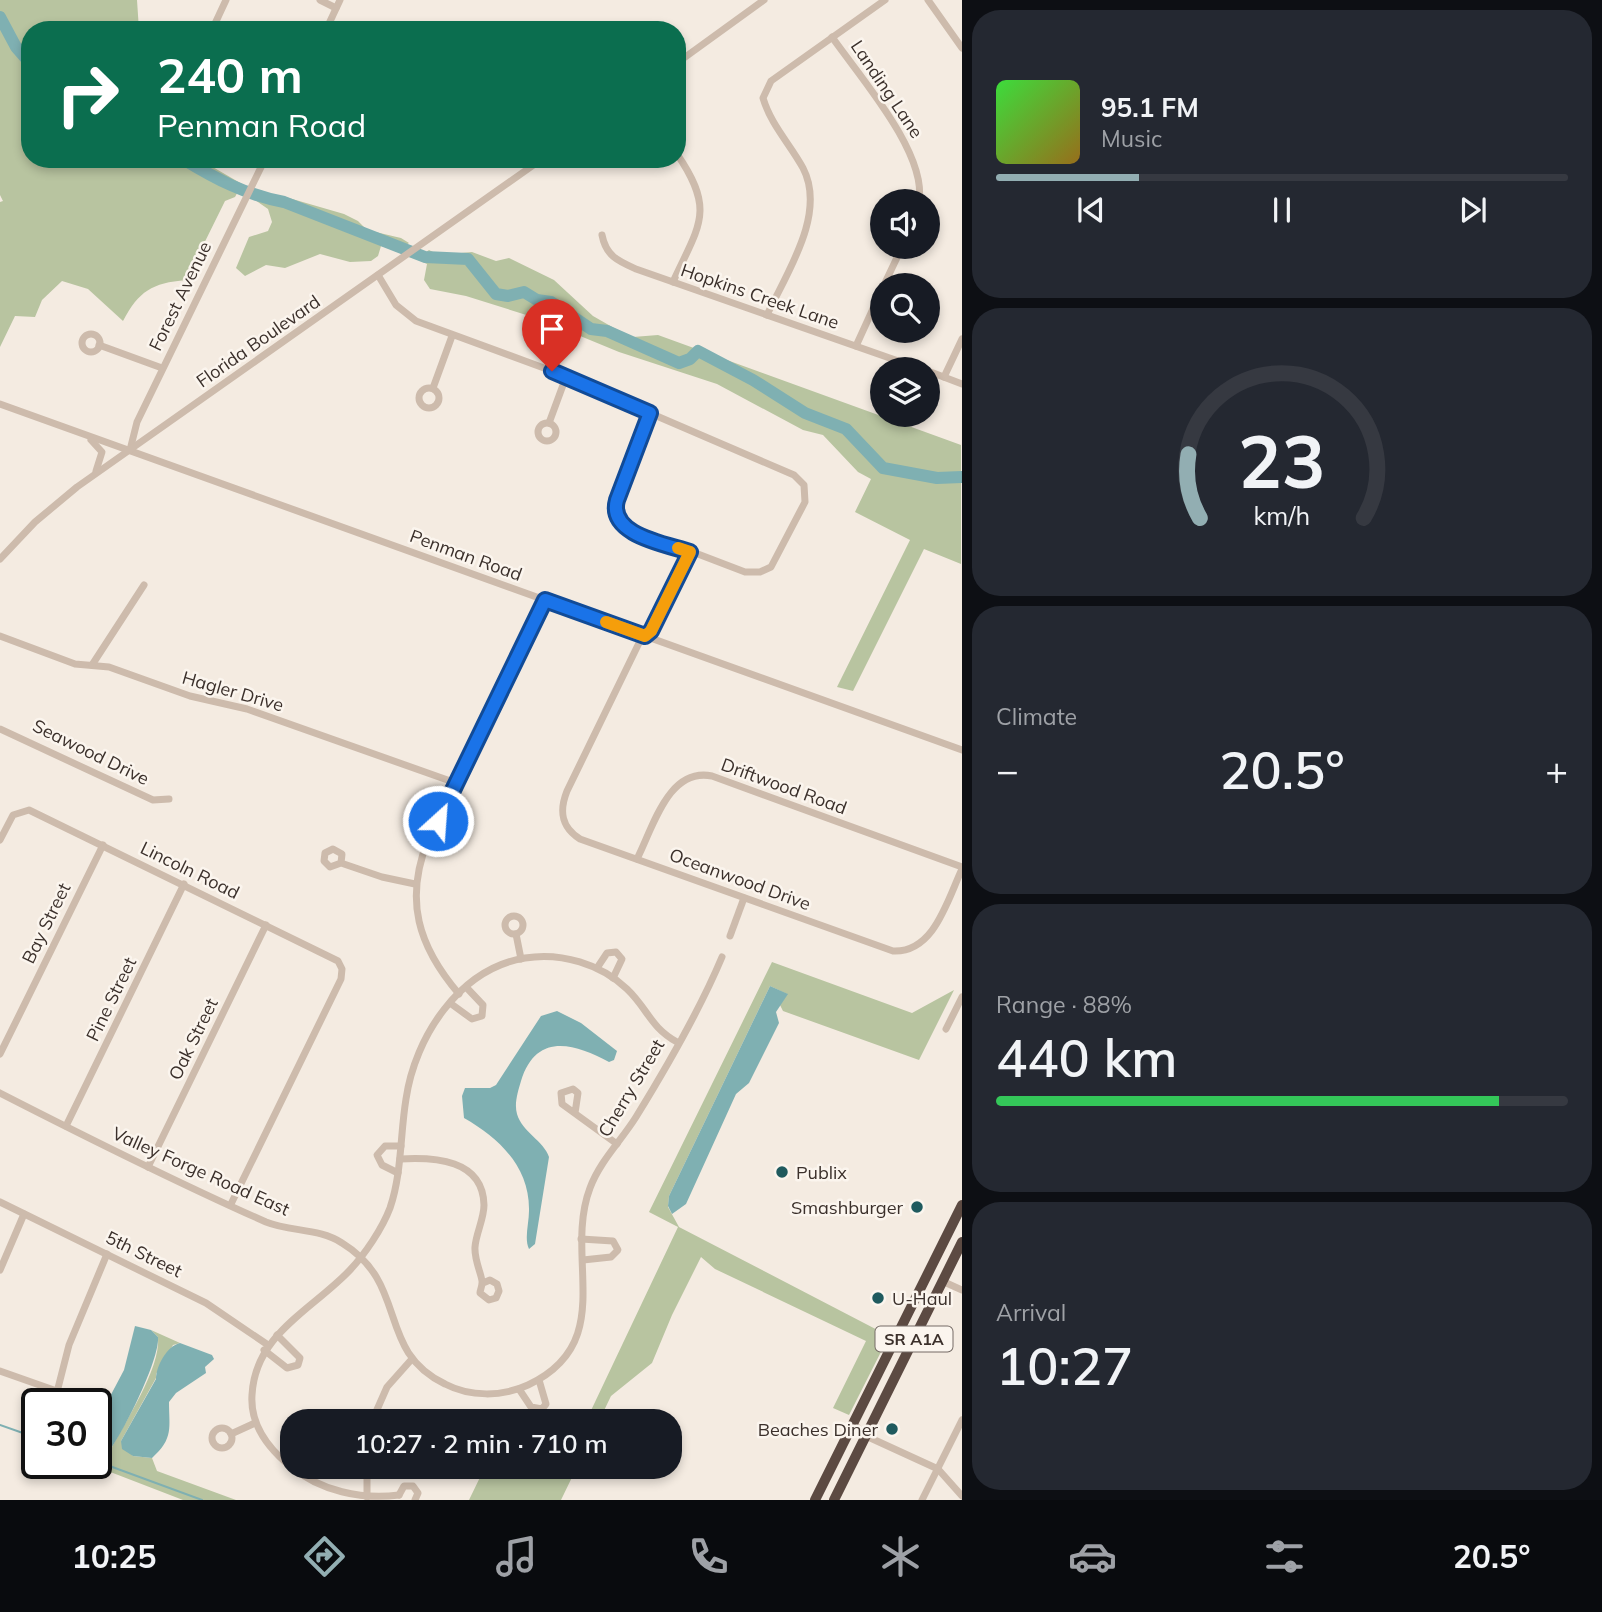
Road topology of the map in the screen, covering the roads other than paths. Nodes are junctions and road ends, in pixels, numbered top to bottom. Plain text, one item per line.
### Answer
1 (226, 0) edge
2 (320, 0) edge
3 (764, 0) edge
4 (885, 0) edge
5 (929, 0) edge
6 (338, 4) edge
7 (216, 21) edge
8 (330, 21) edge
9 (832, 37) junction
10 (961, 48) edge
11 (686, 56) edge
12 (261, 168) edge
13 (529, 168) edge
14 (686, 168) edge
15 (919, 189) edge
16 (602, 235) dead end
17 (378, 275) junction
18 (673, 282) junction
19 (766, 315) junction
20 (870, 315) edge
21 (452, 336) junction
22 (961, 339) edge
23 (99, 345) dead end
24 (856, 346) junction
25 (888, 357) edge
26 (162, 368) junction
27 (940, 376) edge
28 (565, 377) junction
29 (944, 377) junction
30 (961, 384) edge
31 (433, 388) dead end
32 (0, 404) edge
33 (650, 413) junction
34 (549, 423) dead end
35 (82, 433) junction
36 (130, 450) junction
37 (93, 476) junction
38 (690, 552) junction
39 (0, 559) edge
40 (144, 585) dead end
41 (545, 600) junction
42 (0, 636) edge
43 (645, 636) junction
44 (92, 665) junction
45 (0, 729) edge
46 (961, 750) edge
47 (456, 783) junction
48 (169, 799) dead end
49 (0, 840) edge
50 (103, 845) junction
51 (637, 859) junction
52 (341, 863) dead end
53 (961, 868) edge
54 (184, 884) junction
55 (415, 884) junction
56 (744, 898) junction
57 (266, 925) junction
58 (516, 934) dead end
59 (730, 936) dead end
60 (722, 957) dead end
61 (521, 959) junction
62 (597, 968) junction
63 (613, 978) junction
64 (466, 987) junction
65 (459, 993) junction
66 (961, 997) edge
67 (450, 1003) junction
68 (946, 1029) dead end
69 (677, 1042) junction
70 (0, 1054) edge
71 (0, 1093) edge
72 (575, 1114) dead end
73 (66, 1126) junction
74 (617, 1144) junction
75 (401, 1146) junction
76 (400, 1159) junction
77 (148, 1167) junction
78 (398, 1173) junction
79 (0, 1202) edge
80 (231, 1204) junction
81 (961, 1205) edge
82 (24, 1214) junction
83 (951, 1227) junction
84 (581, 1239) junction
85 (961, 1242) edge
86 (107, 1254) junction
87 (359, 1256) junction
88 (583, 1260) junction
89 (0, 1270) edge
90 (928, 1273) junction
91 (942, 1281) junction
92 (483, 1283) dead end
93 (961, 1290) edge
94 (920, 1326) junction
95 (277, 1335) junction
96 (266, 1348) junction
97 (411, 1360) junction
98 (0, 1371) edge
99 (539, 1380) junction
100 (46, 1388) edge
101 (58, 1388) edge
102 (519, 1389) junction
103 (377, 1409) edge
104 (961, 1420) edge
105 (255, 1423) junction
106 (853, 1423) junction
107 (231, 1434) dead end
108 (866, 1436) junction
109 (938, 1469) junction
110 (367, 1479) edge
111 (366, 1496) junction
112 (961, 1496) edge
113 (400, 1497) edge
114 (415, 1500) edge
115 (815, 1500) edge
116 (834, 1500) edge
117 (922, 1500) edge

1 - 7 street
2 - 6 street
3 - 11 street
4 - 9 street
5 - 10 street
6 - 8 street
9 - 15 street, Landing Lane
9 - 19 street
12 - 26 street, Forest Avenue
13 - 17 street, Florida Boulevard
14 - 18 street
16 - 18 street, Hopkins Creek Lane
17 - 21 street
17 - 36 street, Florida Boulevard
18 - 19 street, Hopkins Creek Lane
19 - 24 street, Hopkins Creek Lane
20 - 24 street
21 - 28 street
21 - 31 street
22 - 29 street
23 - 26 street
24 - 25 street, Hopkins Creek Lane
26 - 36 street, Forest Avenue
27 - 29 street
28 - 33 street
28 - 34 street
29 - 30 street
32 - 35 street, Penman Road
33 - 38 street
33 - 38 street
35 - 36 street, Penman Road
35 - 37 street
36 - 37 street, Florida Boulevard
36 - 41 street, Penman Road
37 - 39 street, Florida Boulevard
38 - 43 street
40 - 44 street
41 - 43 street, Penman Road
41 - 47 street
42 - 44 street, Hagler Drive
43 - 46 street, Penman Road
43 - 51 street, Oceanwood Drive
44 - 47 street, Hagler Drive
45 - 48 street, Seawood Drive
47 - 55 street
49 - 50 street, Lincoln Road
50 - 54 street, Lincoln Road
50 - 70 street, Bay Street
51 - 53 street, Driftwood Road
51 - 56 street, Oceanwood Drive
52 - 55 street
53 - 56 street, Oceanwood Drive
54 - 57 street, Lincoln Road
54 - 73 street, Pine Street
55 - 65 street
56 - 59 street
57 - 77 street, Oak Street
57 - 80 street, Lincoln Road
58 - 61 street
60 - 69 street, Cherry Street
61 - 62 street
61 - 64 street
62 - 63 street
62 - 63 street
63 - 69 street
64 - 65 street
64 - 67 street
65 - 67 street
66 - 68 street
67 - 75 street
69 - 74 street, Cherry Street
71 - 73 street, Valley Forge Road East
72 - 74 street
73 - 77 street, Valley Forge Road East
74 - 84 street, Cherry Street
75 - 76 street
75 - 78 street
76 - 78 street
76 - 92 street
77 - 80 street, Valley Forge Road East
78 - 87 street
79 - 82 street, 5th Street
80 - 87 street, Valley Forge Road East
81 - 83 highway, SR A1A
82 - 86 street, 5th Street
82 - 89 street
83 - 90 highway, SR A1A
83 - 91 highway
84 - 88 street, Cherry Street
84 - 88 street
85 - 91 highway, SR A1A
86 - 96 street, 5th Street
86 - 101 street
87 - 95 street
87 - 97 street, Valley Forge Road East
88 - 99 street, Cherry Street
90 - 94 highway
90 - 106 highway, SR A1A
91 - 93 street
91 - 94 highway, SR A1A
94 - 108 highway, SR A1A
95 - 96 street
95 - 96 street, 5th Street
96 - 105 street
97 - 102 street, Cherry Street
97 - 103 street
98 - 100 street
99 - 102 street, Cherry Street
99 - 102 street
104 - 109 street
105 - 107 street
105 - 111 street
106 - 108 street
106 - 115 highway, SR A1A
108 - 109 street
108 - 116 highway, SR A1A
109 - 112 street
109 - 117 street
110 - 111 street
111 - 113 street
113 - 114 street

